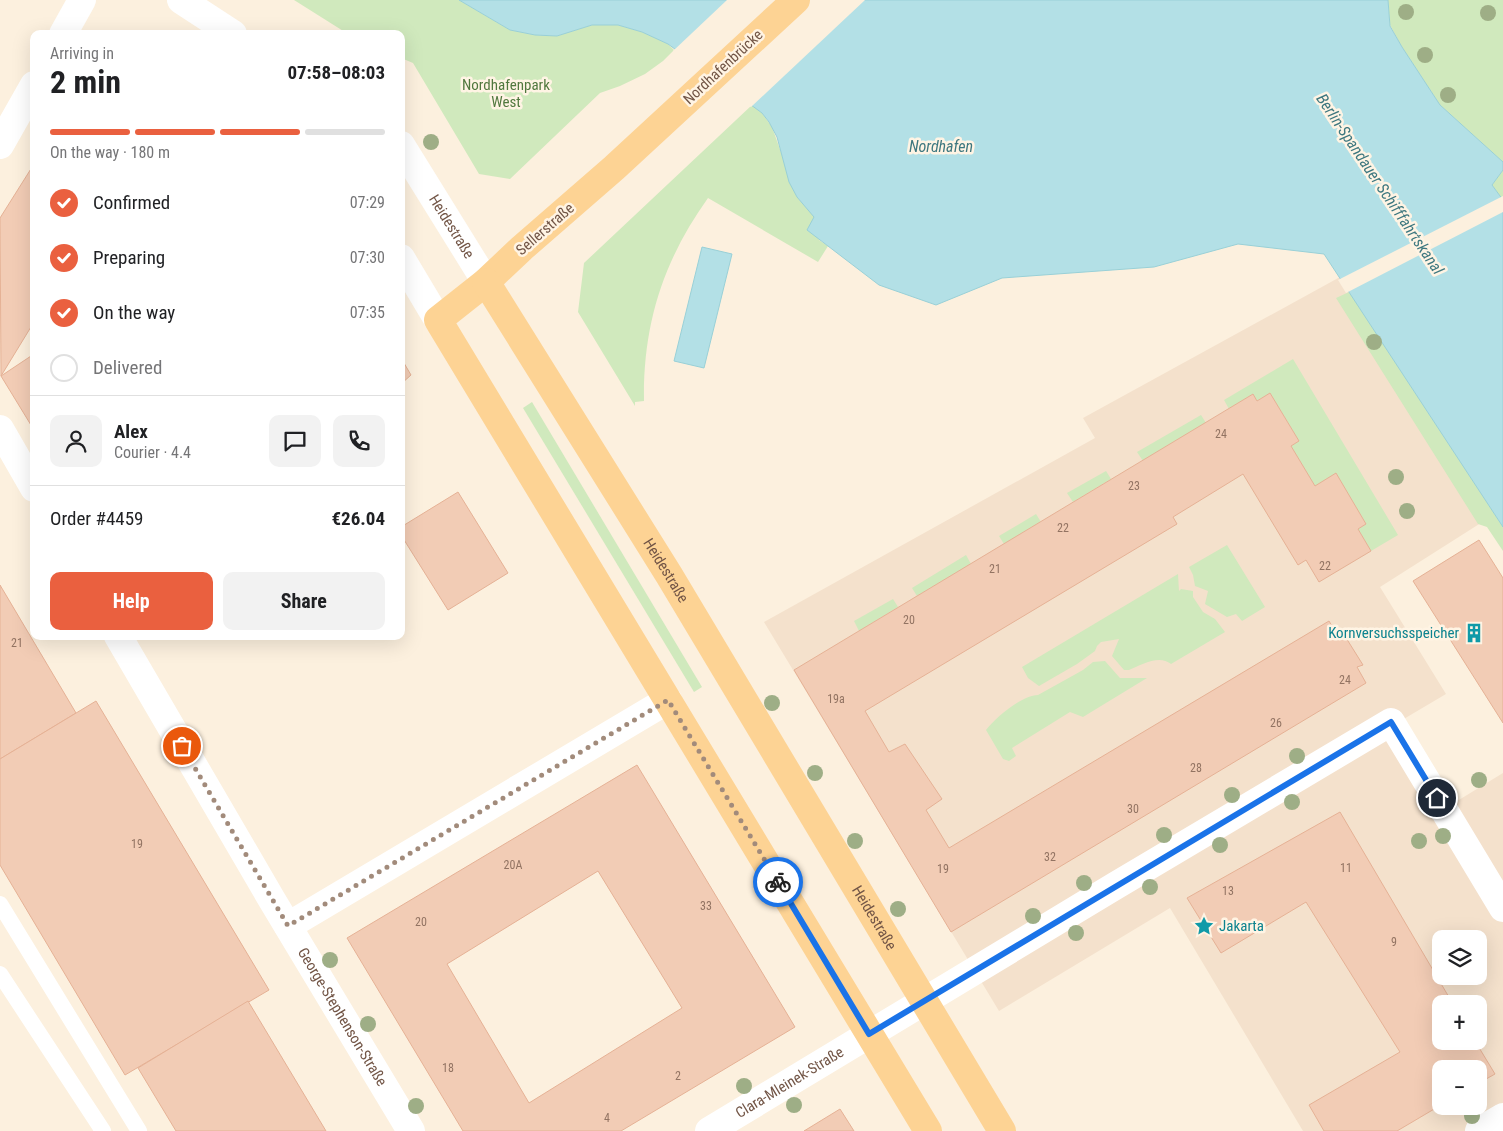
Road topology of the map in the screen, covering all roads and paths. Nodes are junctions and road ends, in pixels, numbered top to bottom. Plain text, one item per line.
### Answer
1 (82, 0) edge
2 (181, 0) edge
3 (796, 0) edge
4 (65, 30) edge
5 (227, 30) edge
6 (30, 92) edge
7 (649, 135) joint
8 (0, 145) edge
9 (405, 150) edge
10 (405, 265) edge
11 (486, 282) junction
12 (438, 320) junction
13 (0, 429) edge
14 (30, 481) edge
15 (120, 640) edge
16 (668, 700) junction
17 (0, 904) edge
18 (1503, 908) edge
19 (288, 926) junction
20 (0, 974) edge
21 (925, 1000) junction
22 (869, 1034) junction
23 (1503, 1117) edge
24 (102, 1131) edge
25 (139, 1131) edge
26 (411, 1131) edge
27 (709, 1131) edge
28 (928, 1131) edge
29 (1002, 1131) edge
30 (1479, 1131) edge

1 - 4 street
2 - 5 street
3 - 7 main road, Nordhafenbrücke
6 - 8 street
7 - 11 main road, Sellerstraße
9 - 11 street, Heidestraße
10 - 12 street
11 - 12 main road, Sellerstraße
11 - 21 main road, Heidestraße
12 - 16 main road
13 - 14 street
15 - 19 street, George-Stephenson-Straße
16 - 19 street
16 - 22 main road
17 - 25 lane
18 - 21 street
19 - 26 street, George-Stephenson-Straße
20 - 24 lane
21 - 22 street
21 - 29 main road, Heidestraße
22 - 27 street, Clara-Mleinek-Straße
22 - 28 main road
23 - 30 street

